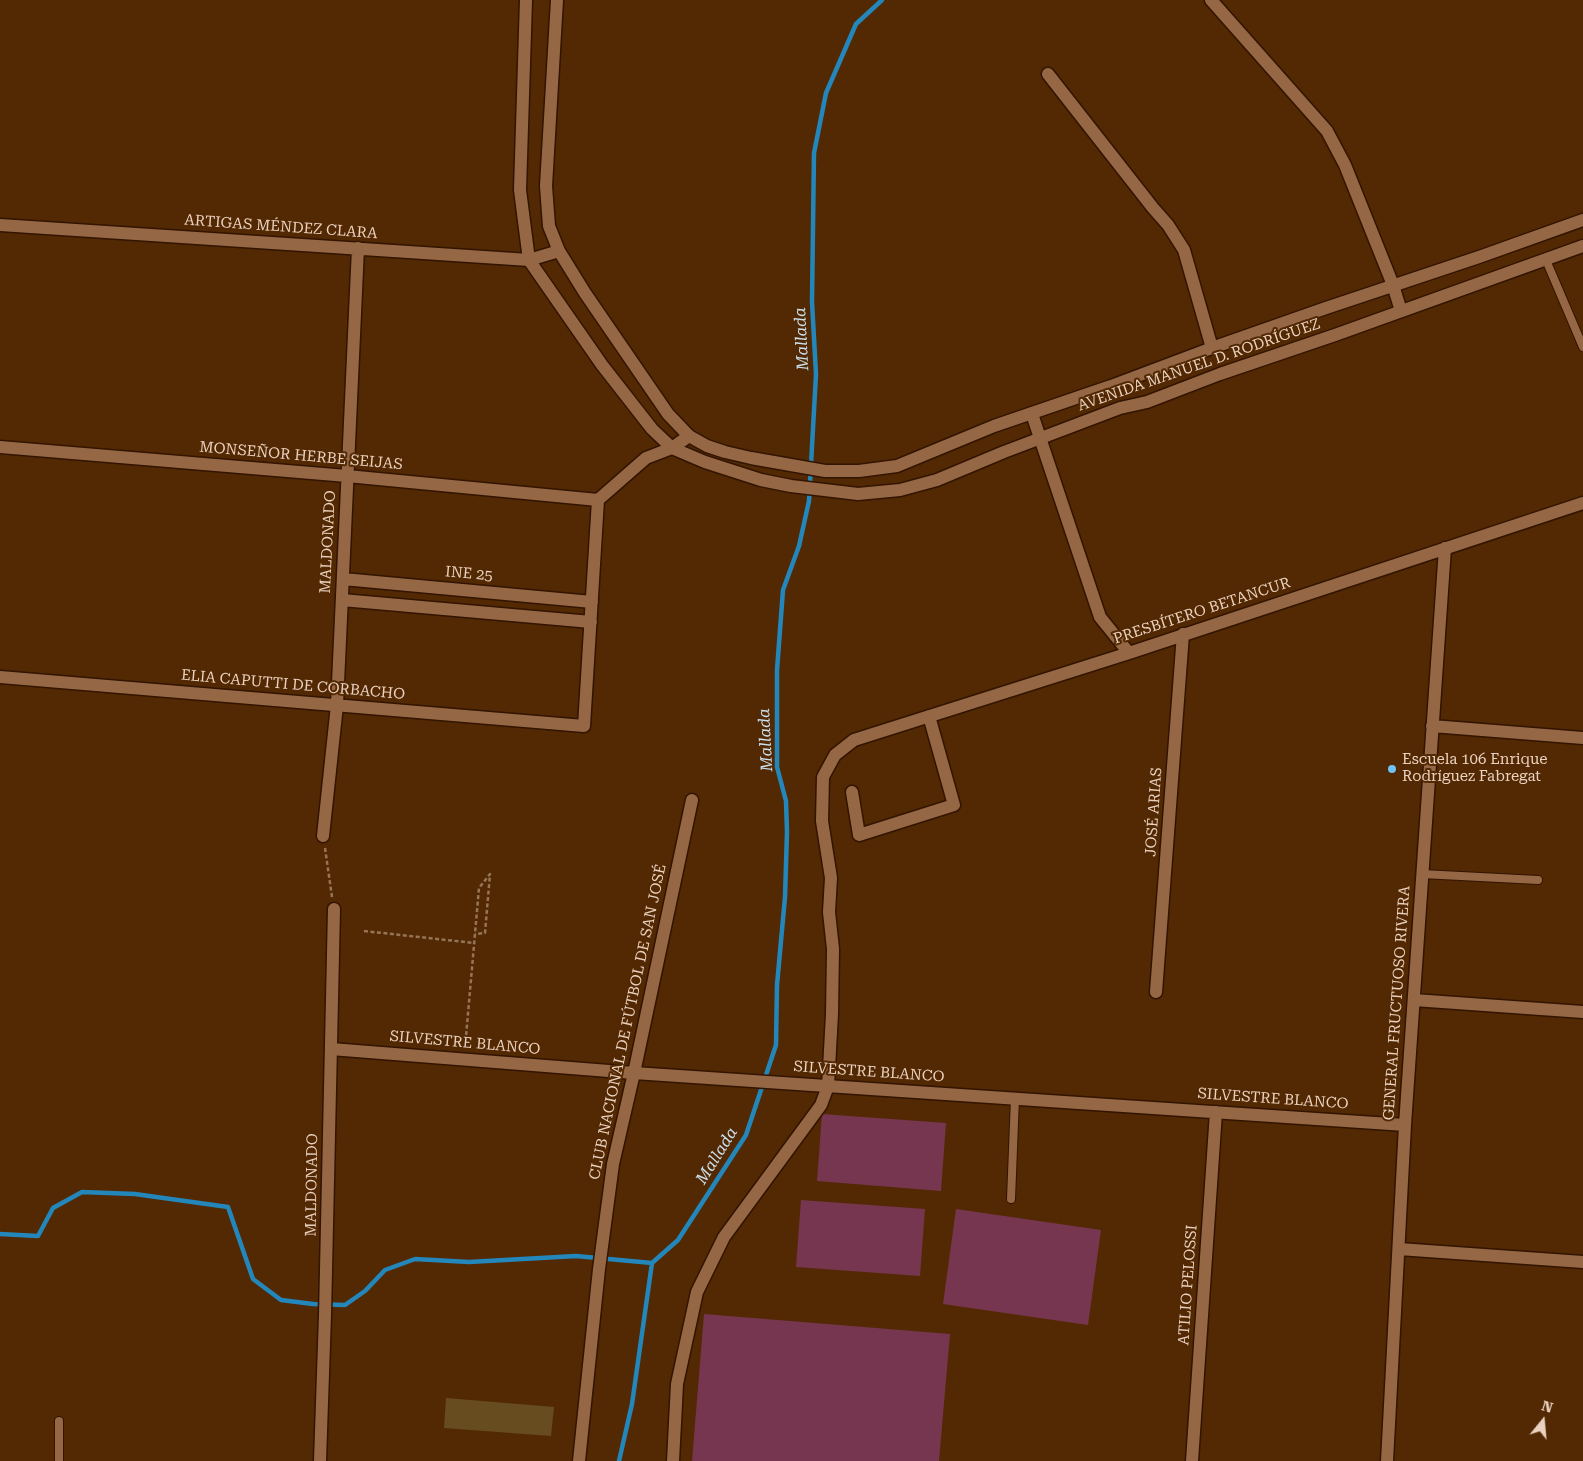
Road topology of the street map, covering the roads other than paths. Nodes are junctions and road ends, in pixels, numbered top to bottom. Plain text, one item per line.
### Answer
1 (526, 0) edge
2 (557, 0) edge
3 (1211, 0) edge
4 (1048, 74) dead end
5 (1583, 220) edge
6 (0, 225) edge
7 (1583, 246) edge
8 (358, 248) junction
9 (559, 251) junction
10 (529, 260) junction
11 (1546, 260) junction
12 (1393, 285) junction
13 (1401, 311) junction
14 (1583, 347) edge
15 (1212, 348) junction
16 (1032, 414) junction
17 (690, 436) junction
18 (1041, 439) junction
19 (0, 447) edge
20 (672, 448) junction
21 (347, 476) junction
22 (598, 500) junction
23 (1583, 503) edge
24 (1445, 548) junction
25 (343, 579) junction
26 (342, 600) junction
27 (592, 602) junction
28 (591, 622) junction
29 (1183, 634) junction
30 (1129, 653) junction
31 (0, 677) edge
32 (337, 705) junction
33 (929, 716) junction
34 (1432, 726) junction
35 (1583, 738) edge
36 (852, 792) dead end
37 (692, 800) dead end
38 (323, 836) road end
39 (1422, 874) junction
40 (1538, 880) dead end
41 (334, 909) road end
42 (1156, 992) dead end
43 (1414, 1000) junction
44 (1583, 1012) edge
45 (331, 1049) junction
46 (634, 1073) junction
47 (828, 1086) junction
48 (1015, 1098) junction
49 (1216, 1112) junction
50 (1405, 1125) junction
51 (1011, 1199) dead end
52 (1399, 1249) junction
53 (1583, 1262) edge
54 (59, 1421) dead end
55 (59, 1461) edge
56 (320, 1461) edge
57 (579, 1461) edge
58 (673, 1461) edge
59 (1192, 1461) edge
60 (1386, 1461) edge

1 - 10 street
2 - 9 street, AVENIDA MANUEL D. RODRÍGUEZ
3 - 12 street
4 - 15 street
5 - 12 street, AVENIDA MANUEL D. RODRÍGUEZ
6 - 8 street, ARTIGAS MÉNDEZ CLARA
7 - 11 street, AVENIDA MANUEL D. RODRÍGUEZ
8 - 10 street, ARTIGAS MÉNDEZ CLARA
8 - 21 street, MALDONADO
9 - 10 street, ARTIGAS MÉNDEZ CLARA
9 - 17 street, AVENIDA MANUEL D. RODRÍGUEZ
10 - 20 street
11 - 13 street, AVENIDA MANUEL D. RODRÍGUEZ
11 - 14 lane
12 - 13 street
12 - 15 street, AVENIDA MANUEL D. RODRÍGUEZ
13 - 18 street, AVENIDA MANUEL D. RODRÍGUEZ
15 - 16 street, AVENIDA MANUEL D. RODRÍGUEZ
16 - 17 street, AVENIDA MANUEL D. RODRÍGUEZ
16 - 18 street
17 - 20 street
18 - 20 street, AVENIDA MANUEL D. RODRÍGUEZ
18 - 30 street
19 - 21 street, MONSEÑOR HERBE SEIJAS
20 - 22 street
21 - 22 street, MONSEÑOR HERBE SEIJAS
21 - 25 street, MALDONADO
22 - 27 street
23 - 24 street, PRESBÍTERO BETANCUR
24 - 29 street, PRESBÍTERO BETANCUR
24 - 34 street, GENERAL FRUCTUOSO RIVERA
25 - 26 street, MALDONADO
25 - 27 street, INE 25
26 - 28 street
26 - 32 street, MALDONADO
27 - 28 street
28 - 32 street, ELIA CAPUTTI DE CORBACHO
29 - 30 street, PRESBÍTERO BETANCUR
29 - 42 street, JOSÉ ARIAS
30 - 33 street, PRESBÍTERO BETANCUR
31 - 32 street, ELIA CAPUTTI DE CORBACHO
32 - 38 street, MALDONADO
33 - 36 street
33 - 47 street, PRESBÍTERO BETANCUR
34 - 35 street
34 - 39 street, GENERAL FRUCTUOSO RIVERA
37 - 46 street, CLUB NACIONAL DE FÚTBOL DE SAN JOSÉ
39 - 40 lane
39 - 43 street, GENERAL FRUCTUOSO RIVERA
41 - 45 street, MALDONADO
43 - 44 street
43 - 50 street, GENERAL FRUCTUOSO RIVERA
45 - 46 street, SILVESTRE BLANCO
45 - 56 street, MALDONADO
46 - 47 street, SILVESTRE BLANCO
46 - 57 street, CLUB NACIONAL DE FÚTBOL DE SAN JOSÉ
47 - 48 street, SILVESTRE BLANCO
47 - 58 street
48 - 49 street, SILVESTRE BLANCO
48 - 51 lane
49 - 50 street, SILVESTRE BLANCO
49 - 59 street, ATILIO PELOSSI
50 - 52 street, GENERAL FRUCTUOSO RIVERA
52 - 53 street
52 - 60 street, GENERAL FRUCTUOSO RIVERA
54 - 55 lane

